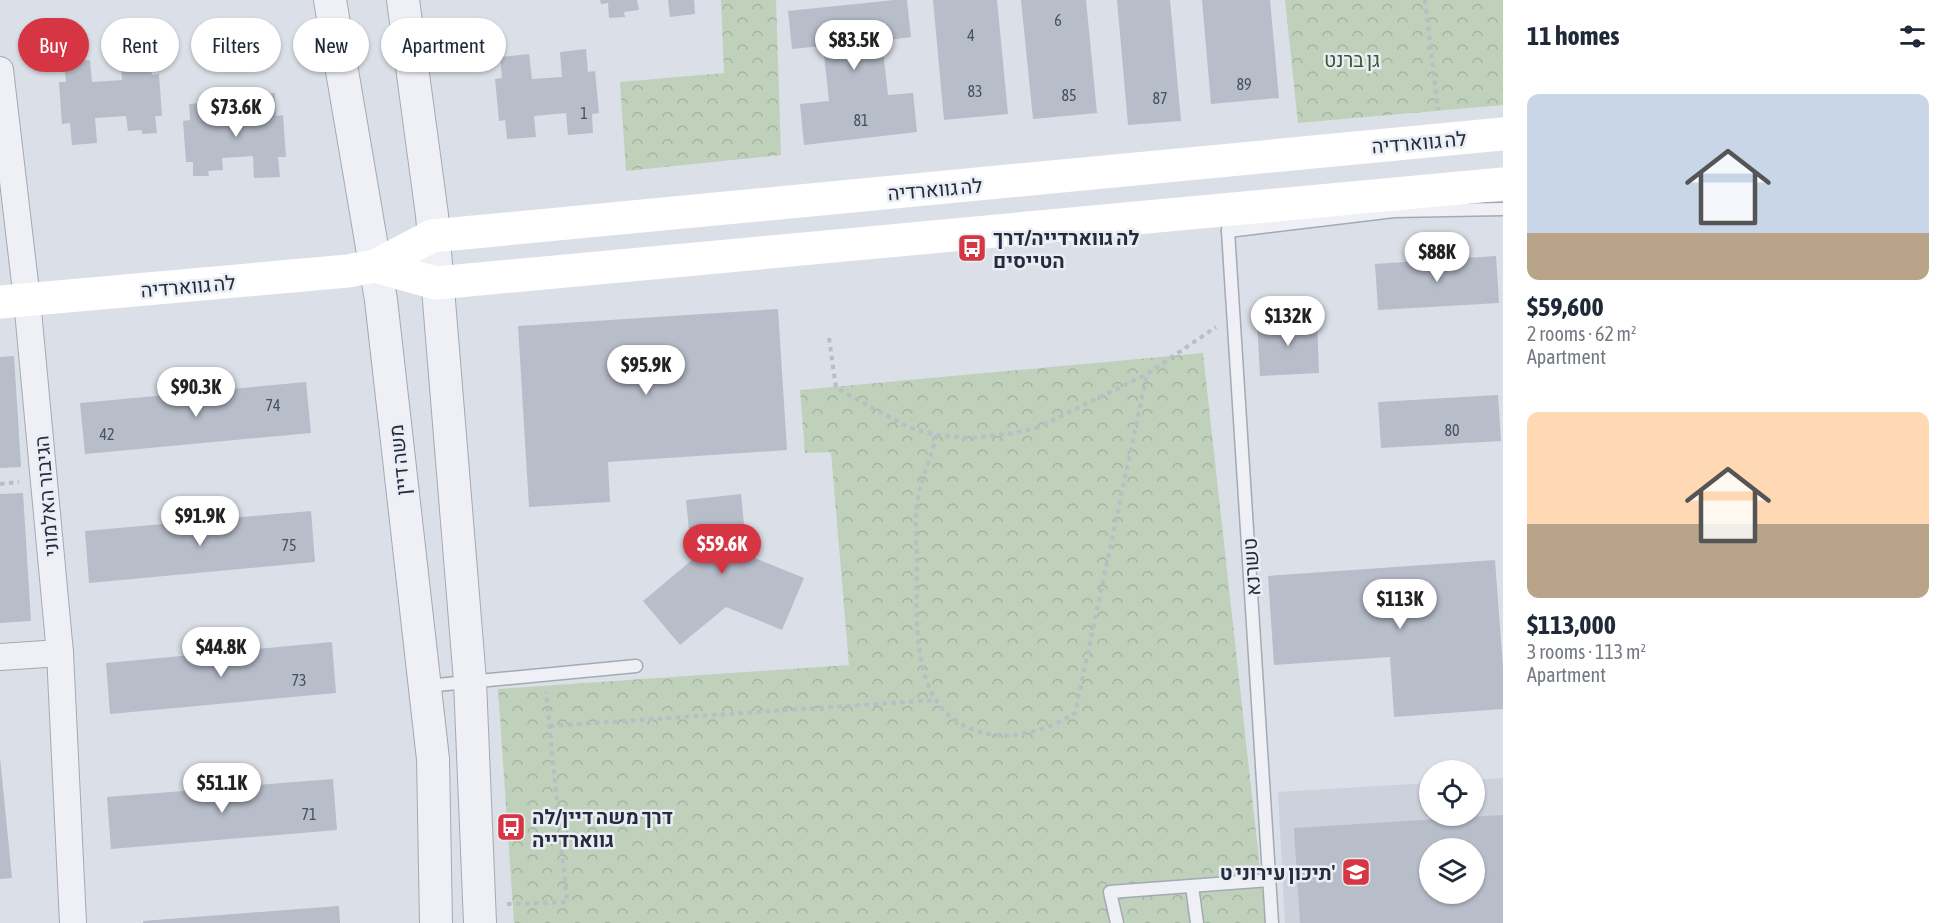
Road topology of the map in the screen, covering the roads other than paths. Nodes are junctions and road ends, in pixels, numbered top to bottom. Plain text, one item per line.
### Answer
1 (330, 0) edge
2 (403, 0) edge
3 (0, 70) edge
4 (1503, 134) edge
5 (1503, 184) edge
6 (1503, 209) edge
7 (1229, 221) junction
8 (432, 236) junction
9 (375, 266) junction
10 (436, 283) junction
11 (14, 301) edge
12 (60, 653) junction
13 (0, 657) edge
14 (636, 666) dead end
15 (470, 681) junction
16 (424, 686) junction
17 (1270, 880) junction
18 (1192, 886) junction
19 (492, 914) edge
20 (73, 923) edge
21 (436, 923) edge
22 (1117, 923) edge
23 (1197, 923) edge
24 (1272, 923) edge

1 - 9 street, משה דיין
2 - 8 street
3 - 11 street, הגיבור האלמוני
4 - 8 main road, לה גווארדיה
5 - 7 main road, לה גווארדיה
6 - 7 lane
7 - 10 main road, לה גווארדיה
7 - 17 lane, טשרנא
8 - 9 main road, לה גווארדיה
8 - 10 street
9 - 10 main road, לה גווארדיה
9 - 11 main road, לה גווארדיה
9 - 16 street, משה דיין
10 - 15 street
11 - 12 street, הגיבור האלמוני
12 - 13 street
12 - 20 street, הגיבור האלמוני
14 - 15 lane
15 - 16 lane
15 - 19 street
16 - 21 street, משה דיין
17 - 18 lane
17 - 24 lane, טשרנא
18 - 22 lane
18 - 23 lane

